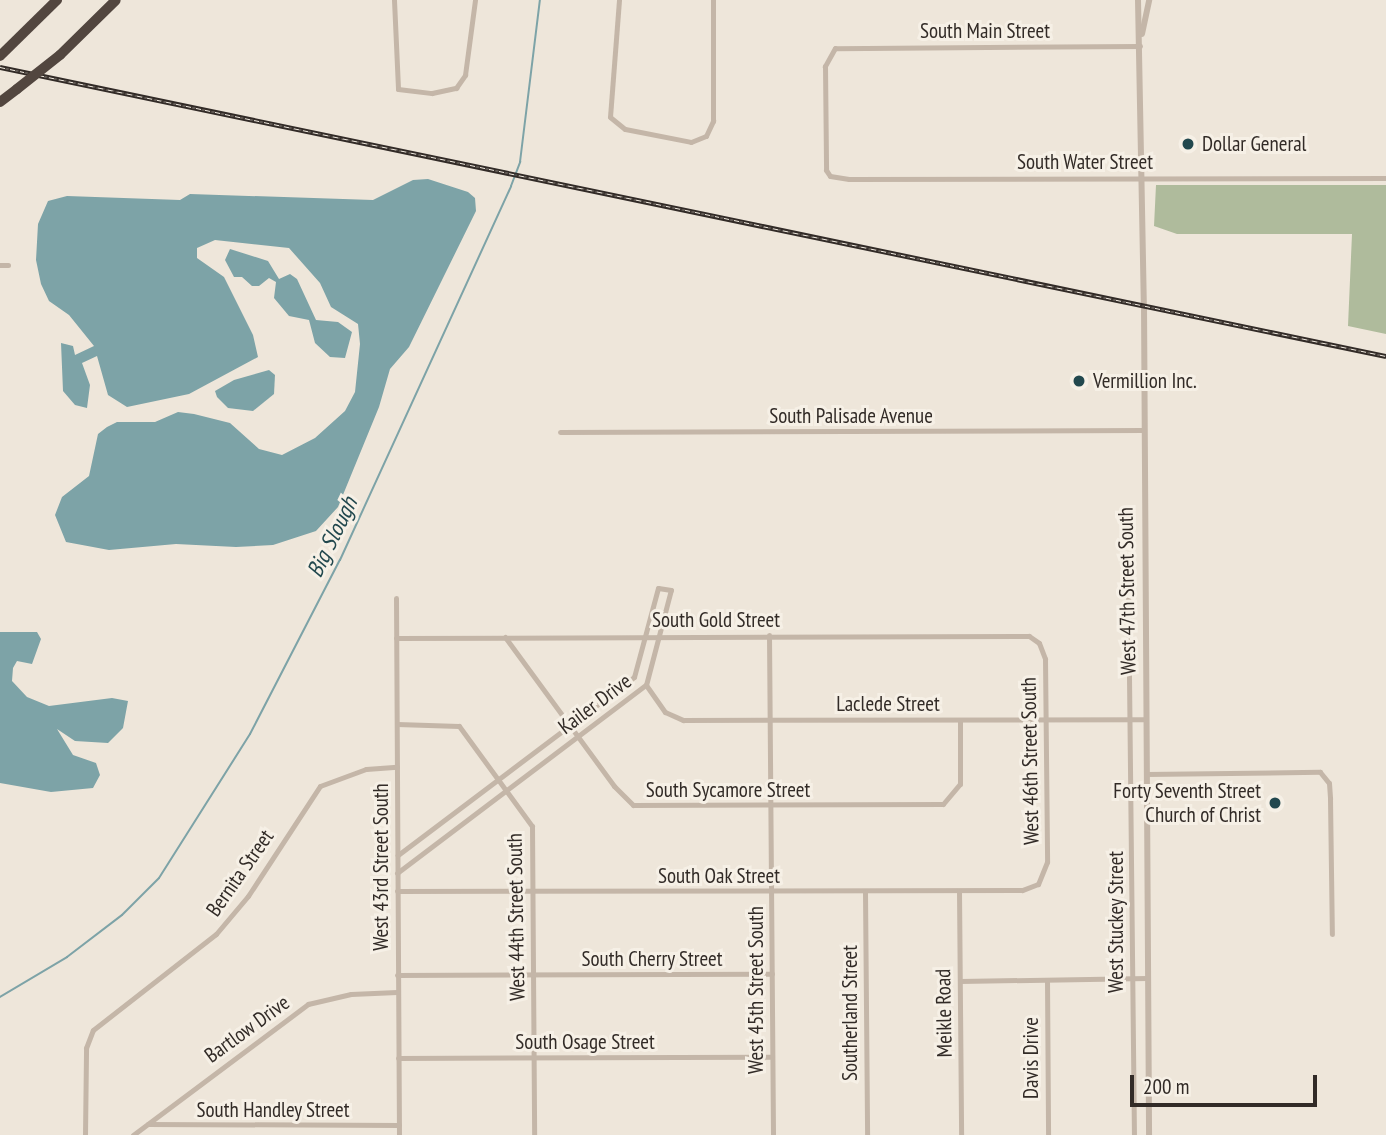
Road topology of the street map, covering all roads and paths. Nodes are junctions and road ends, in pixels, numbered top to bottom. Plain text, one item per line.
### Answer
1 (57, 0) edge
2 (116, 0) edge
3 (394, 0) edge
4 (475, 0) edge
5 (619, 0) edge
6 (713, 0) edge
7 (1138, 0) edge
8 (1149, 0) edge
9 (1140, 46) junction
10 (0, 56) edge
11 (0, 102) edge
12 (828, 174) joint
13 (1143, 178) junction
14 (1386, 178) edge
15 (0, 265) edge
16 (8, 265) dead end
17 (1143, 430) junction
18 (560, 432) dead end
19 (1128, 583) dead end
20 (396, 598) dead end
21 (769, 635) junction
22 (646, 636) junction
23 (660, 636) junction
24 (505, 637) junction
25 (396, 638) junction
26 (1035, 640) joint
27 (646, 685) junction
28 (1045, 719) junction
29 (1130, 719) junction
30 (1145, 719) junction
31 (770, 720) junction
32 (960, 720) junction
33 (397, 723) junction
34 (569, 726) junction
35 (577, 737) junction
36 (397, 767) junction
37 (1146, 774) junction
38 (500, 778) junction
39 (508, 789) junction
40 (770, 806) junction
41 (398, 855) junction
42 (397, 873) junction
43 (1038, 884) joint
44 (397, 891) junction
45 (959, 891) junction
46 (532, 892) junction
47 (771, 892) junction
48 (865, 892) junction
49 (1332, 934) dead end
50 (772, 974) junction
51 (397, 975) junction
52 (533, 975) junction
53 (1132, 978) junction
54 (1147, 978) junction
55 (1046, 980) junction
56 (960, 981) junction
57 (397, 992) junction
58 (398, 1058) junction
59 (533, 1058) junction
60 (772, 1058) junction
61 (148, 1124) junction
62 (399, 1125) junction
63 (85, 1135) edge
64 (132, 1135) edge
65 (399, 1135) edge
66 (534, 1135) edge
67 (773, 1135) edge
68 (867, 1135) edge
69 (961, 1135) edge
70 (1048, 1135) edge
71 (1134, 1135) edge
72 (1149, 1135) edge

1 - 10 highway
2 - 11 highway, bridge
3 - 4 street
5 - 6 street
7 - 9 street
8 - 9 street
9 - 12 street, South Main Street
9 - 13 street, West 47th Street South
12 - 13 street, South Water Street
13 - 14 street, South Water Street
13 - 17 street, West 47th Street South
15 - 16 street
17 - 18 street, South Palisade Avenue
17 - 30 street, West 47th Street South
19 - 29 street, West Stuckey Street
20 - 25 street, West 43rd Street South
21 - 23 street, South Gold Street
21 - 26 street, South Gold Street
21 - 31 street, West 45th Street South
22 - 23 street, South Gold Street
22 - 23 street, Kailer Drive
22 - 24 street, South Gold Street
22 - 34 street, Kailer Drive
23 - 27 street, Kailer Drive
24 - 25 street, South Gold Street
24 - 34 street, South Sycamore Street
25 - 33 street, West 43rd Street South
26 - 28 street, West 46th Street South
27 - 31 street, Laclede Street
27 - 35 street, Kailer Drive
28 - 29 street, Laclede Street
28 - 32 street, Laclede Street
28 - 43 street, West 46th Street South
29 - 30 street, Laclede Street
29 - 53 street, West Stuckey Street
30 - 37 street, West 47th Street South
31 - 32 street, Laclede Street
31 - 40 street, West 45th Street South
32 - 40 street, South Sycamore Street
33 - 36 street, West 43rd Street South
33 - 38 street
34 - 35 street, South Sycamore Street
34 - 38 street, Kailer Drive
35 - 39 street, Kailer Drive
35 - 40 street, South Sycamore Street
36 - 41 street, West 43rd Street South
36 - 63 street, Bernita Street
37 - 49 street
37 - 54 street, West 47th Street South
38 - 39 street
38 - 41 street, Kailer Drive
39 - 42 street, Kailer Drive
39 - 46 street, West 44th Street South
40 - 47 street, West 45th Street South
41 - 42 street, West 43rd Street South
42 - 44 street, West 43rd Street South
43 - 45 street, South Oak Street
44 - 46 street, South Oak Street
44 - 51 street, West 43rd Street South
45 - 48 street, South Oak Street
45 - 56 street, Meikle Road
46 - 47 street, South Oak Street
46 - 52 street, West 44th Street South
47 - 48 street, South Oak Street
47 - 50 street, West 45th Street South
48 - 68 street, Southerland Street
50 - 52 street, South Cherry Street
50 - 60 street, West 45th Street South
51 - 52 street, South Cherry Street
51 - 57 street, West 43rd Street South
52 - 59 street, West 44th Street South
53 - 54 street
53 - 55 street
53 - 71 street, West Stuckey Street
54 - 72 street, West 47th Street South
55 - 56 street
55 - 70 street, Davis Drive
56 - 69 street, Meikle Road
57 - 58 street, West 43rd Street South
57 - 61 street, Bartlow Drive
58 - 59 street, South Osage Street
58 - 62 street, West 43rd Street South
59 - 60 street, South Osage Street
59 - 66 street, West 44th Street South
60 - 67 street, West 45th Street South
61 - 62 street, South Handley Street
61 - 64 street, Bartlow Drive
62 - 65 street, West 43rd Street South

